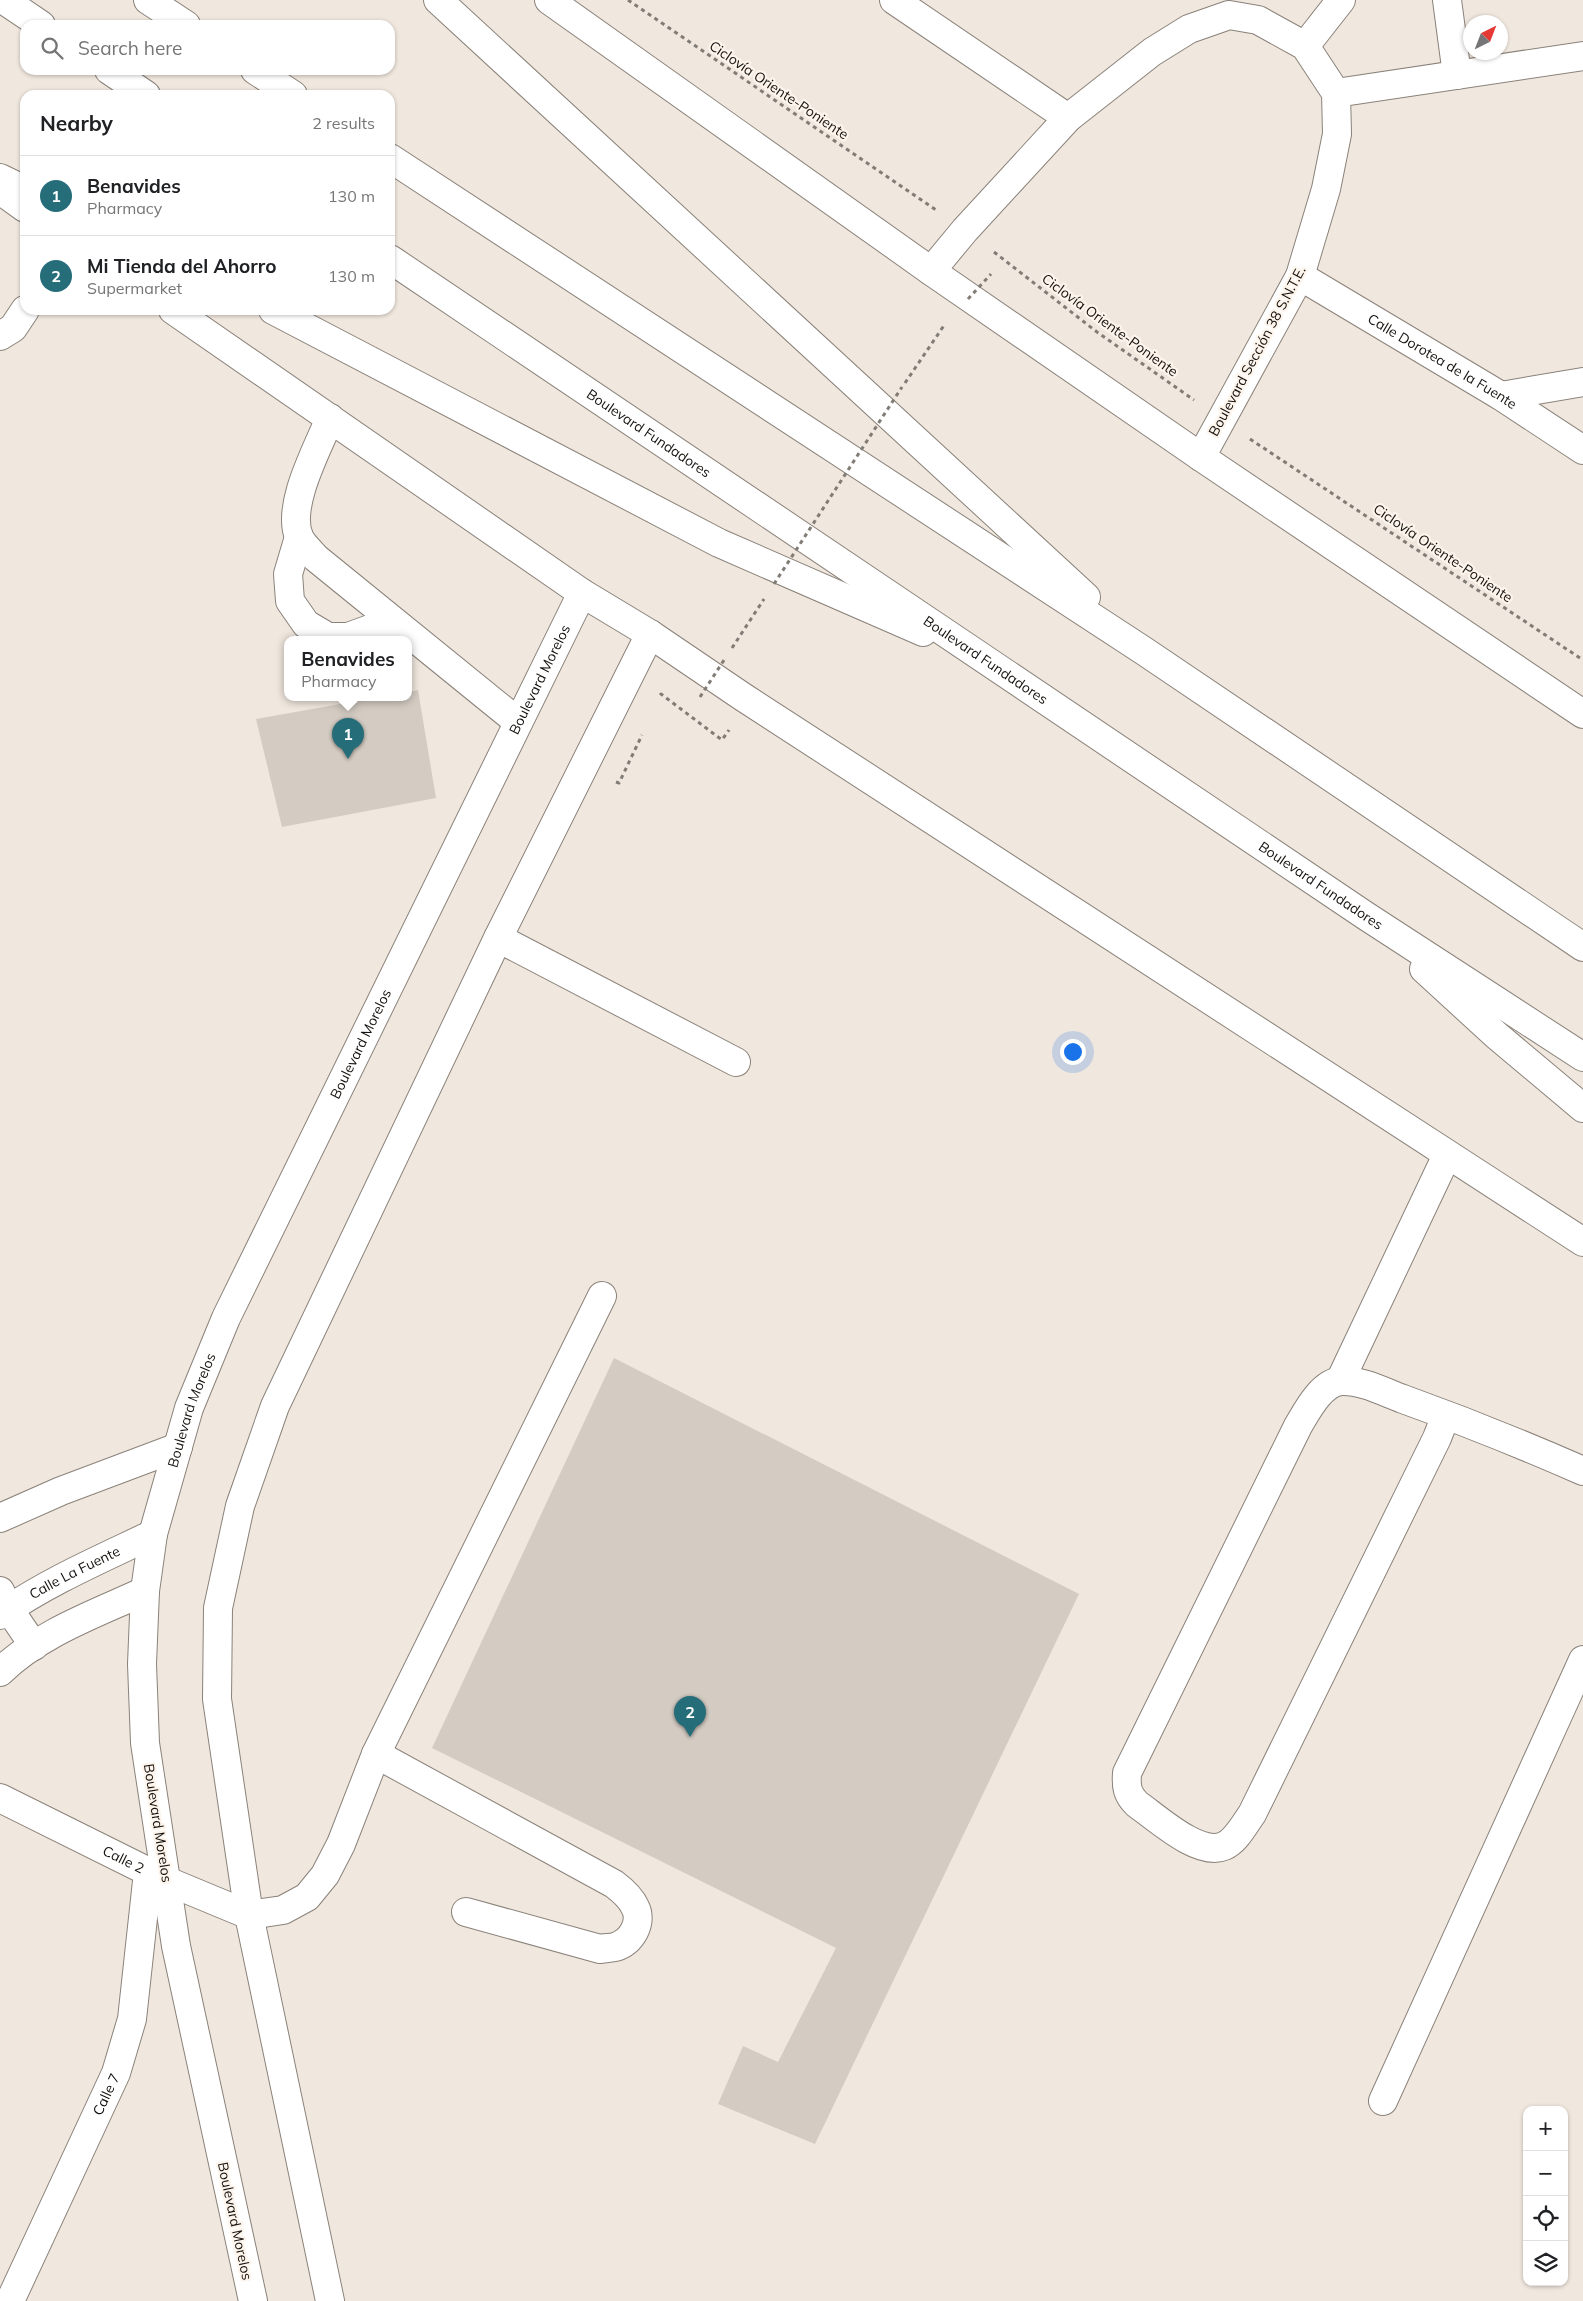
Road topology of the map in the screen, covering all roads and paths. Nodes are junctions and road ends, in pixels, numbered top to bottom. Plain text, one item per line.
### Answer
1 (4, 0) edge
2 (148, 0) edge
3 (438, 0) edge
4 (549, 0) edge
5 (628, 0) edge
6 (1340, 0) edge
7 (1447, 0) edge
8 (900, 2) edge
9 (1228, 8) edge
10 (1265, 10) edge
11 (34, 20) edge
12 (178, 20) edge
13 (1305, 46) junction
14 (1583, 56) edge
15 (116, 75) edge
16 (263, 75) edge
17 (1457, 75) junction
18 (138, 90) edge
19 (285, 90) edge
20 (1336, 93) junction
21 (1068, 118) junction
22 (395, 161) edge
23 (0, 178) edge
24 (20, 188) edge
25 (0, 190) edge
26 (20, 204) edge
27 (965, 230) junction
28 (395, 262) edge
29 (931, 271) junction
30 (991, 274) dead end
31 (1300, 276) junction
32 (968, 299) dead end
33 (22, 315) edge
34 (180, 315) edge
35 (283, 315) edge
36 (947, 321) dead end
37 (0, 336) edge
38 (1583, 382) edge
39 (1501, 396) junction
40 (330, 418) junction
41 (1222, 420) junction
42 (1583, 450) edge
43 (1201, 457) junction
44 (299, 537) junction
45 (582, 593) junction
46 (392, 621) junction
47 (650, 634) junction
48 (326, 636) edge
49 (351, 636) edge
50 (411, 636) edge
51 (412, 637) edge
52 (1144, 651) junction
53 (987, 659) junction
54 (1583, 660) edge
55 (700, 697) dead end
56 (656, 702) dead end
57 (1583, 714) edge
58 (518, 722) junction
59 (732, 725) dead end
60 (644, 729) dead end
61 (578, 777) junction
62 (1500, 892) junction
63 (1366, 916) junction
64 (1583, 928) edge
65 (498, 938) junction
66 (1583, 947) edge
67 (1583, 1057) edge
68 (736, 1062) dead end
69 (1583, 1108) edge
70 (1448, 1155) junction
71 (1583, 1242) edge
72 (602, 1296) dead end
73 (1340, 1381) junction
74 (1446, 1415) junction
75 (178, 1447) junction
76 (1583, 1471) edge
77 (0, 1518) edge
78 (153, 1534) junction
79 (145, 1591) junction
80 (3, 1605) edge
81 (34, 1646) junction
82 (1583, 1660) edge
83 (0, 1672) edge
84 (376, 1754) junction
85 (0, 1798) edge
86 (158, 1877) junction
87 (466, 1912) dead end
88 (250, 1914) junction
89 (1383, 2102) dead end
90 (10, 2301) edge
91 (253, 2301) edge
92 (330, 2301) edge

1 - 11 main road
2 - 12 main road
3 - 52 main road
4 - 29 main road
5 - 27 path, Ciclovía Oriente-Poniente
6 - 13 main road
7 - 17 main road
8 - 21 main road
9 - 10 main road
9 - 21 main road
10 - 13 main road
13 - 20 main road
14 - 17 main road
15 - 18 main road
16 - 19 main road
17 - 20 main road
20 - 31 main road, Boulevard Sección 38 S.N.T.E.
21 - 27 main road
22 - 52 main road
23 - 24 main road
25 - 26 main road
27 - 29 main road
27 - 41 path, Ciclovía Oriente-Poniente
28 - 53 main road, Boulevard Fundadores
29 - 43 main road
30 - 32 path, bridge
31 - 39 main road, Calle Dorotea de la Fuente
31 - 41 main road, Boulevard Sección 38 S.N.T.E.
33 - 37 main road
34 - 40 main road
35 - 53 main road
36 - 55 path, bridge
38 - 39 main road
39 - 42 main road, Calle Dorotea de la Fuente
40 - 44 main road
40 - 45 main road
41 - 43 main road, Boulevard Sección 38 S.N.T.E.
41 - 54 path, Ciclovía Oriente-Poniente
43 - 57 main road
44 - 46 main road
44 - 48 main road
45 - 47 main road
45 - 58 main road, Boulevard Morelos
46 - 49 main road
46 - 50 main road
47 - 61 main road
47 - 70 main road
51 - 58 main road
52 - 62 main road
53 - 63 main road, Boulevard Fundadores
56 - 59 path
58 - 75 main road, Boulevard Morelos
60 - 61 path
61 - 65 main road
62 - 64 main road
62 - 66 main road
63 - 67 main road, Boulevard Fundadores
63 - 69 main road
65 - 68 main road
65 - 88 main road
70 - 71 main road
70 - 73 main road
72 - 84 main road
73 - 74 main road
73 - 74 main road
74 - 76 main road
75 - 77 main road
75 - 78 main road, Boulevard Morelos
78 - 79 main road, Boulevard Morelos
78 - 80 main road, Calle La Fuente
79 - 81 main road
79 - 86 main road, Boulevard Morelos
80 - 81 main road
81 - 83 main road
82 - 89 main road
84 - 87 main road
84 - 88 main road
85 - 86 main road, Calle 2
86 - 88 main road, Calle 2
86 - 90 main road, Calle 7
86 - 91 main road, Boulevard Morelos
88 - 92 main road

